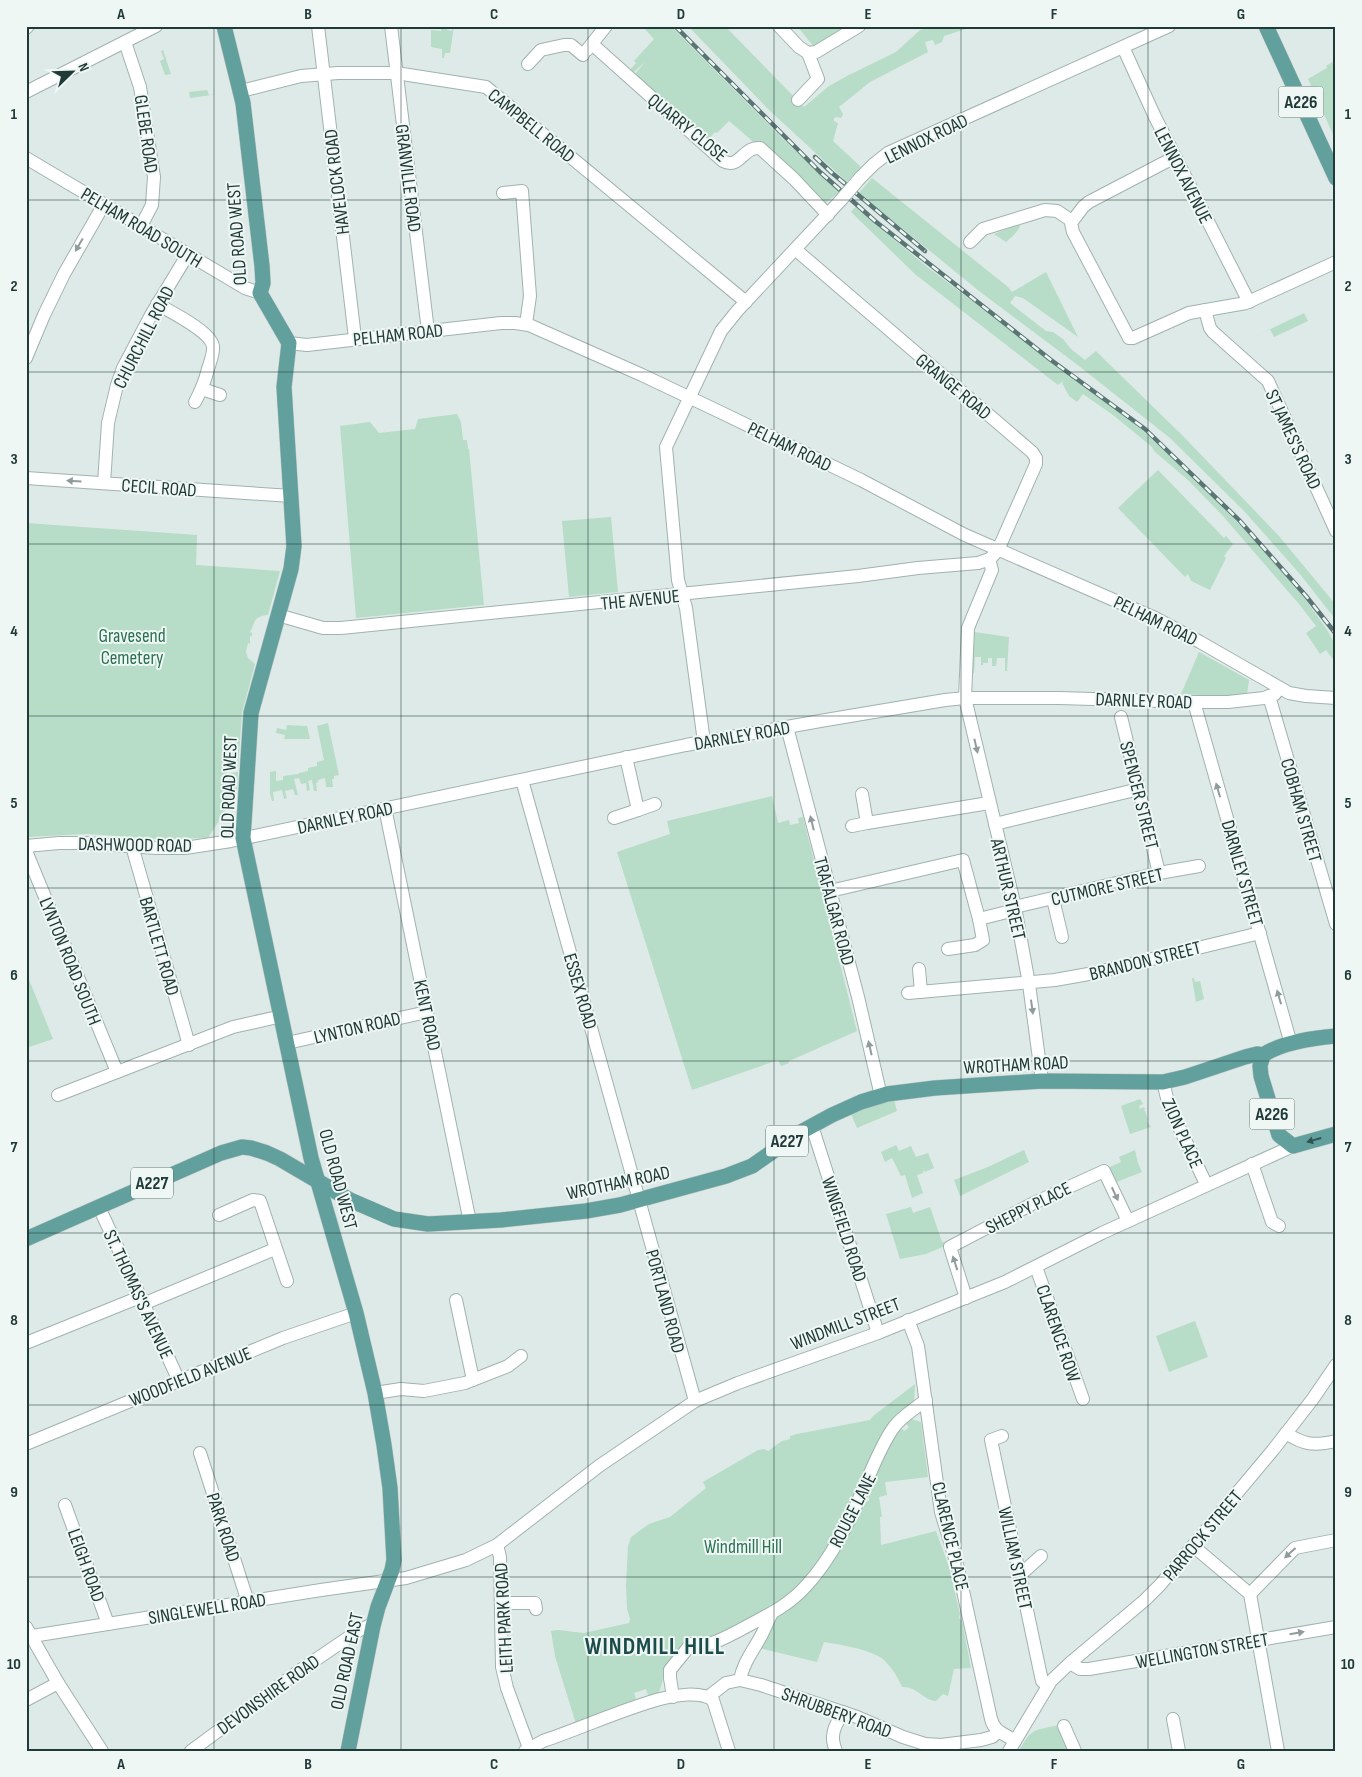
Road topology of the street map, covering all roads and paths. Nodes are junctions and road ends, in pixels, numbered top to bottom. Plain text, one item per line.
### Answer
1 (156, 26) edge
2 (224, 26) edge
3 (318, 26) edge
4 (391, 26) edge
5 (606, 26) edge
6 (779, 26) edge
7 (859, 26) edge
8 (1169, 26) edge
9 (1266, 26) edge
10 (1275, 26) edge
11 (124, 42) junction
12 (592, 44) junction
13 (1123, 47) junction
14 (808, 52) junction
15 (528, 64) dead end
16 (324, 73) junction
17 (396, 73) junction
18 (1295, 88) junction
19 (26, 92) edge
20 (241, 92) junction
21 (798, 100) dead end
22 (1175, 157) junction
23 (26, 158) edge
24 (1336, 158) edge
25 (1336, 178) edge
26 (503, 193) dead end
27 (104, 204) junction
28 (828, 215) junction
29 (1072, 221) junction
30 (141, 226) junction
31 (970, 242) dead end
32 (796, 250) junction
33 (188, 254) junction
34 (1336, 262) edge
35 (260, 293) junction
36 (746, 302) junction
37 (1249, 302) junction
38 (157, 304) junction
39 (1205, 310) junction
40 (526, 324) junction
41 (428, 331) junction
42 (355, 338) junction
43 (289, 343) junction
44 (26, 358) edge
45 (202, 389) junction
46 (220, 395) dead end
47 (690, 397) junction
48 (195, 402) dead end
49 (26, 478) edge
50 (104, 483) junction
51 (291, 496) junction
52 (1336, 530) edge
53 (998, 550) junction
54 (989, 559) junction
55 (682, 595) junction
56 (278, 615) junction
57 (1265, 680) junction
58 (1279, 688) junction
59 (1269, 696) junction
60 (965, 698) junction
61 (1336, 698) edge
62 (1248, 700) junction
63 (1194, 702) junction
64 (1121, 717) dead end
65 (787, 727) junction
66 (704, 742) junction
67 (626, 757) junction
68 (522, 780) junction
69 (1139, 789) junction
70 (862, 794) dead end
71 (989, 802) junction
72 (655, 804) dead end
73 (385, 808) junction
74 (638, 810) junction
75 (614, 818) dead end
76 (867, 823) junction
77 (995, 824) junction
78 (852, 826) dead end
79 (244, 838) junction
80 (26, 846) edge
81 (132, 846) junction
82 (26, 851) edge
83 (1199, 866) dead end
84 (1160, 873) junction
85 (830, 891) junction
86 (1053, 899) junction
87 (1015, 909) junction
88 (979, 919) junction
89 (1336, 924) edge
90 (1260, 932) junction
91 (1062, 937) dead end
92 (948, 949) dead end
93 (919, 969) dead end
94 (1029, 984) junction
95 (428, 1012) junction
96 (282, 1016) junction
97 (1336, 1036) edge
98 (287, 1043) junction
99 (1291, 1044) junction
100 (189, 1045) junction
101 (1263, 1055) junction
102 (1229, 1063) junction
103 (117, 1072) junction
104 (1261, 1076) junction
105 (1042, 1081) junction
106 (1163, 1082) junction
107 (58, 1095) dead end
108 (881, 1096) junction
109 (812, 1126) junction
110 (1336, 1134) edge
111 (1292, 1146) junction
112 (309, 1149) junction
113 (280, 1159) junction
114 (1252, 1164) junction
115 (317, 1181) junction
116 (1206, 1184) junction
117 (350, 1200) junction
118 (639, 1201) junction
119 (99, 1207) junction
120 (326, 1210) junction
121 (219, 1215) dead end
122 (1128, 1221) junction
123 (470, 1222) junction
124 (1279, 1226) dead end
125 (26, 1239) edge
126 (275, 1249) junction
127 (1036, 1267) junction
128 (288, 1275) dead end
129 (966, 1298) junction
130 (141, 1300) junction
131 (456, 1300) dead end
132 (356, 1313) junction
133 (908, 1320) junction
134 (878, 1333) junction
135 (26, 1343) edge
136 (521, 1356) dead end
137 (1336, 1365) edge
138 (473, 1380) junction
139 (179, 1381) junction
140 (375, 1393) junction
141 (926, 1400) junction
142 (1083, 1400) dead end
143 (695, 1401) junction
144 (1286, 1433) junction
145 (1002, 1436) dead end
146 (1336, 1441) edge
147 (26, 1444) edge
148 (200, 1453) dead end
149 (66, 1505) dead end
150 (1336, 1540) edge
151 (497, 1546) junction
152 (1193, 1546) junction
153 (1041, 1556) dead end
154 (1020, 1575) junction
155 (389, 1580) junction
156 (1250, 1594) junction
157 (248, 1602) junction
158 (535, 1603) dead end
159 (502, 1604) junction
160 (772, 1615) junction
161 (108, 1624) junction
162 (373, 1626) junction
163 (1336, 1627) edge
164 (28, 1634) edge
165 (1258, 1640) junction
166 (1070, 1663) junction
167 (740, 1680) junction
168 (58, 1682) junction
169 (1048, 1686) junction
170 (673, 1697) junction
171 (708, 1697) junction
172 (26, 1700) edge
173 (843, 1712) junction
174 (1174, 1718) dead end
175 (1064, 1726) dead end
176 (998, 1732) junction
177 (1012, 1746) edge
178 (527, 1749) edge
179 (102, 1751) edge
180 (191, 1751) edge
181 (348, 1751) edge
182 (729, 1751) edge
183 (836, 1751) edge
184 (1075, 1751) edge
185 (1178, 1751) edge
186 (1278, 1751) edge

1 - 11 street
2 - 20 main road, OLD ROAD WEST
3 - 16 street, HAVELOCK ROAD
4 - 17 street, GRANVILLE ROAD
5 - 12 street
6 - 14 street
7 - 14 street
8 - 13 street, LENNOX ROAD
9 - 18 main road, A226
10 - 18 main road
10 - 24 main road
11 - 19 street
11 - 30 street, GLEBE ROAD
12 - 15 street
12 - 28 street, QUARRY CLOSE
13 - 22 street, LENNOX AVENUE
13 - 28 street, LENNOX ROAD, bridge
14 - 21 street
16 - 17 street, CAMPBELL ROAD
16 - 20 street, CAMPBELL ROAD
16 - 42 street, HAVELOCK ROAD
17 - 36 street, CAMPBELL ROAD
17 - 41 street, GRANVILLE ROAD
18 - 25 main road, A226
20 - 35 main road, OLD ROAD WEST
22 - 29 street
22 - 37 street, LENNOX AVENUE
23 - 27 street, PELHAM ROAD SOUTH
26 - 40 street
27 - 30 street, PELHAM ROAD SOUTH
27 -> 44 street
28 - 32 street, LENNOX ROAD
29 - 31 street
29 - 39 street
30 - 33 street, PELHAM ROAD SOUTH
32 - 36 street, LENNOX ROAD
32 - 53 street, GRANGE ROAD
33 - 35 street, PELHAM ROAD SOUTH
33 - 38 street, CHURCHILL ROAD
34 - 37 street
35 - 43 main road, OLD ROAD WEST
36 - 47 street, LENNOX ROAD
37 - 39 street
38 - 45 street
38 - 50 street, CHURCHILL ROAD
39 - 52 street, ST JAMES'S ROAD
40 - 41 street, PELHAM ROAD
40 - 47 street, PELHAM ROAD
41 - 42 street, PELHAM ROAD
42 - 43 street, PELHAM ROAD
43 - 51 main road, OLD ROAD WEST
45 - 46 street
45 - 48 street
47 - 53 street, PELHAM ROAD
47 - 55 street, LENNOX ROAD
50 -> 49 street, CECIL ROAD
50 - 51 street, CECIL ROAD
51 - 56 main road, OLD ROAD WEST
53 - 54 street
53 - 57 street, PELHAM ROAD
54 - 55 street, THE AVENUE
54 - 60 street, ARTHUR STREET
55 - 56 street, THE AVENUE
55 - 66 street, LENNOX ROAD
56 - 79 main road, OLD ROAD WEST
57 - 58 street
57 - 62 street
58 - 59 street, DARNLEY ROAD
58 - 61 street
59 - 62 street, DARNLEY ROAD
59 - 89 street, COBHAM STREET
60 - 63 street, DARNLEY ROAD
60 - 65 street, DARNLEY ROAD
60 -> 71 street, ARTHUR STREET
62 - 63 street, DARNLEY ROAD
90 -> 63 street, DARNLEY STREET
64 - 69 street, SPENCER STREET
65 - 66 street, DARNLEY ROAD
85 -> 65 street, TRAFALGAR ROAD
66 - 67 street, DARNLEY ROAD
67 - 68 street, DARNLEY ROAD
67 - 74 street
68 - 73 street, DARNLEY ROAD
68 - 118 street, ESSEX ROAD
69 - 77 street
69 - 84 street, SPENCER STREET
70 - 76 street
71 - 76 street
71 - 77 street, ARTHUR STREET
72 - 74 street
73 - 79 street, DARNLEY ROAD
73 - 95 street, KENT ROAD
74 - 75 street
76 - 78 street
77 - 87 street, ARTHUR STREET
79 - 81 street, DASHWOOD ROAD
79 - 96 main road, OLD ROAD WEST
80 - 81 street, DASHWOOD ROAD
81 - 100 street, BARTLETT ROAD
82 - 103 street, LYNTON ROAD SOUTH
83 - 84 street, CUTMORE STREET
84 - 86 street, CUTMORE STREET
85 - 88 street
108 -> 85 street, TRAFALGAR ROAD
86 - 87 street, CUTMORE STREET
86 - 91 street
87 - 88 street, CUTMORE STREET
87 - 94 street, ARTHUR STREET
88 - 92 street
90 - 94 street, BRANDON STREET
99 -> 90 street, DARNLEY STREET
93 - 94 street, BRANDON STREET
94 -> 105 street, ARTHUR STREET
95 - 98 street, LYNTON ROAD
95 - 123 street, KENT ROAD
96 - 98 main road, OLD ROAD WEST
96 - 100 street
97 - 99 main road, WROTHAM ROAD
98 - 112 main road, OLD ROAD WEST
99 - 101 main road, WROTHAM ROAD
100 - 103 street
101 - 102 main road, WROTHAM ROAD / A227
101 - 104 main road, A226
102 - 104 main road, WROTHAM ROAD / A227
102 - 106 main road, WROTHAM ROAD / A227
103 - 107 street
104 - 111 main road, A226
105 - 106 main road, WROTHAM ROAD / A227
105 - 108 main road, WROTHAM ROAD / A227
106 - 116 street, ZION PLACE
108 - 109 main road, WROTHAM ROAD / A227
109 - 118 main road, WROTHAM ROAD / A227
109 - 134 street, WINGFIELD ROAD
110 -> 111 main road, WINDMILL STREET / A226
111 - 114 street, WINDMILL STREET
112 - 113 main road, A227
112 - 115 main road, OLD ROAD WEST
113 - 115 main road, WROTHAM ROAD / A227
113 - 119 main road, WROTHAM ROAD / A227
114 - 116 street, WINDMILL STREET
114 - 124 street
115 - 117 main road, WROTHAM ROAD / A227
115 - 120 main road, OLD ROAD WEST
116 - 122 street, WINDMILL STREET
117 - 120 main road
117 - 123 main road, WROTHAM ROAD / A227
118 - 123 main road, WROTHAM ROAD / A227
118 - 143 street, PORTLAND ROAD
119 - 125 main road, WROTHAM ROAD / A227
119 - 130 street, ST. THOMAS'S AVENUE
120 - 132 main road, OLD ROAD WEST
121 - 126 street
122 - 127 street, WINDMILL STREET
129 -> 122 street, SHEPPY PLACE
126 - 128 street
126 - 130 street
127 - 129 street, WINDMILL STREET
127 - 142 street, CLARENCE ROW
129 - 133 street, WINDMILL STREET
130 - 135 street
130 - 139 street, ST. THOMAS'S AVENUE
131 - 138 street
132 - 139 street, WOODFIELD AVENUE
132 - 140 main road, OLD ROAD WEST
133 - 134 street, WINDMILL STREET
133 - 141 street, CLARENCE PLACE
134 - 143 street, WINDMILL STREET
136 - 138 street
137 - 144 street, PARROCK STREET
138 - 140 street
139 - 147 street, WOODFIELD AVENUE
140 - 155 main road, OLD ROAD WEST
141 - 160 street, ROUGE LANE
141 - 176 street, CLARENCE PLACE
143 - 151 street, WINDMILL STREET
144 - 146 street
144 - 152 street, PARROCK STREET
145 - 154 street, WILLIAM STREET
148 - 157 street, PARK ROAD
149 - 161 street, LEIGH ROAD
150 -> 156 street
151 - 155 street, WINDMILL STREET
151 - 159 street, LEITH PARK ROAD
152 - 156 street
152 - 166 street, PARROCK STREET
153 - 154 street
154 - 169 street, WILLIAM STREET
155 - 157 street, SINGLEWELL ROAD
155 - 162 main road, OLD ROAD EAST
156 - 165 street
157 - 161 street, SINGLEWELL ROAD
158 - 159 street
159 - 178 street, LEITH PARK ROAD
160 - 167 street, ROUGE LANE
160 - 170 street, ROUGE LANE
161 - 164 street, SINGLEWELL ROAD
162 - 180 street, DEVONSHIRE ROAD
162 - 181 main road, OLD ROAD EAST
165 -> 163 street, WELLINGTON STREET
164 - 168 street
165 - 166 street, WELLINGTON STREET
165 - 186 street
166 - 169 street, PARROCK STREET
167 - 171 street
167 - 173 street, SHRUBBERY ROAD
168 - 172 street
168 - 179 street
169 - 177 street, PARROCK STREET
170 - 171 street
170 - 178 street
171 - 182 street
173 - 176 street, SHRUBBERY ROAD
173 - 183 street
174 - 185 street
175 - 184 street
176 - 177 street

